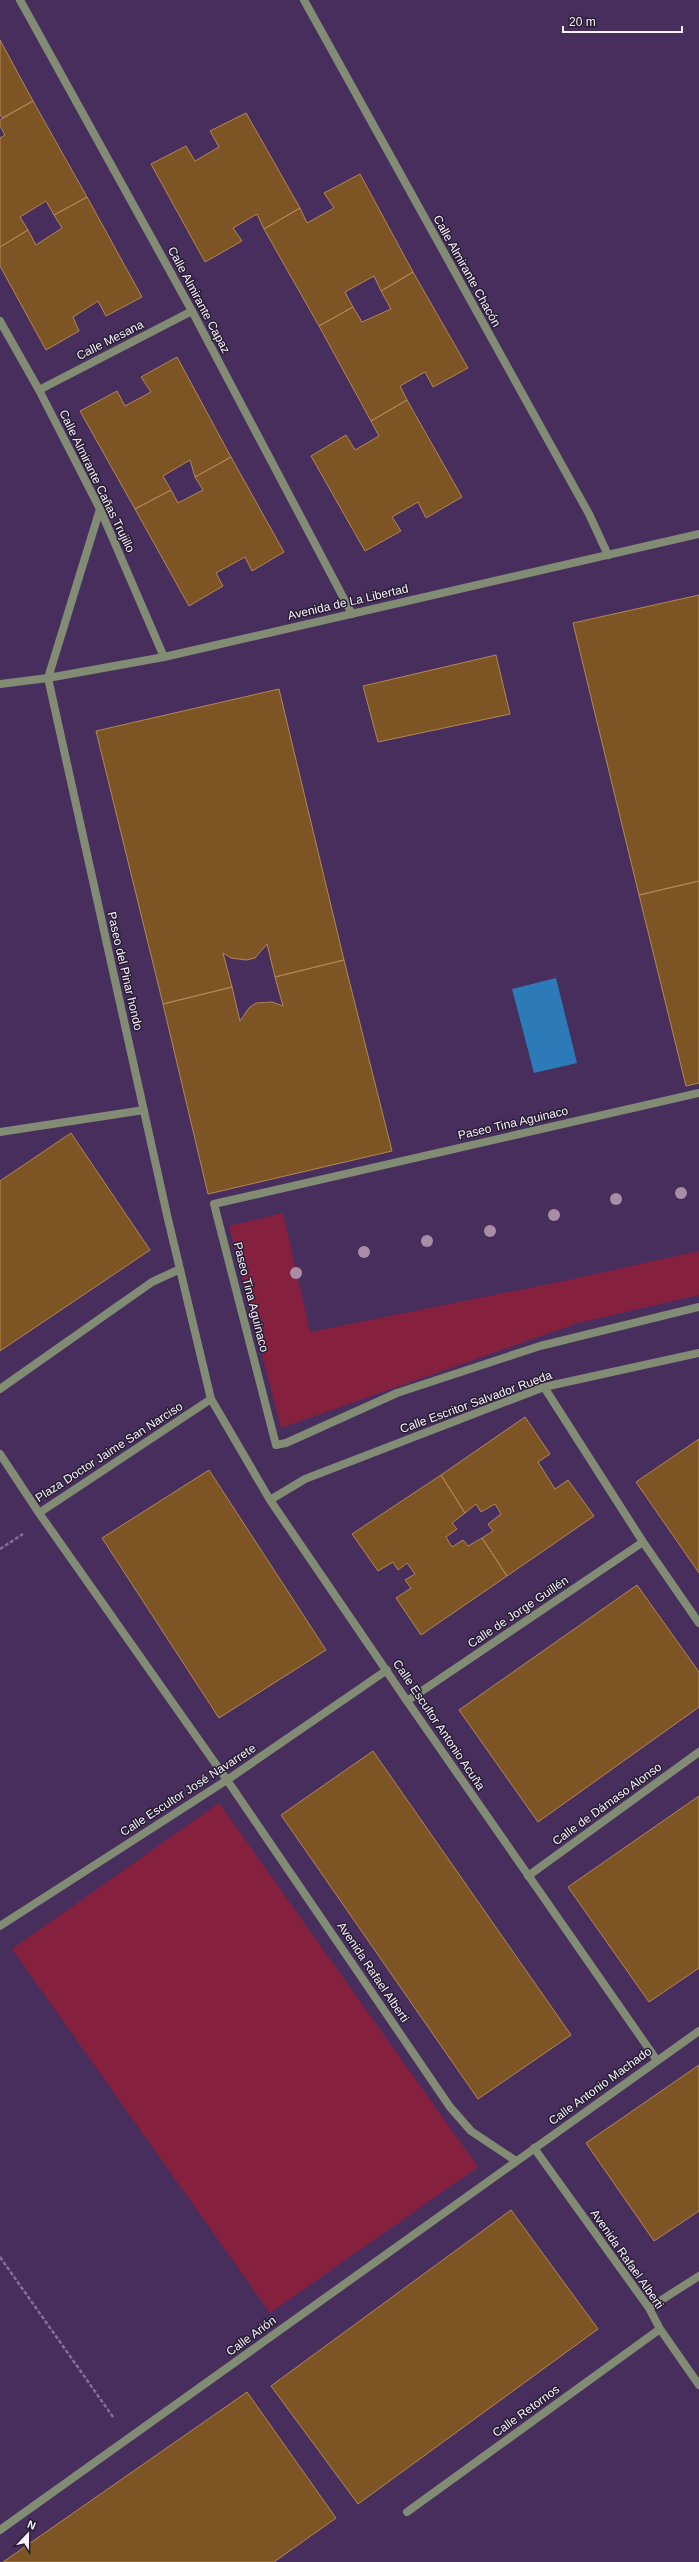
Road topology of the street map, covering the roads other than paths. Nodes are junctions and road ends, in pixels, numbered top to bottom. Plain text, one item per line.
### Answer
1 (20, 0) edge
2 (304, 0) edge
3 (192, 311) junction
4 (0, 321) edge
5 (39, 390) junction
6 (100, 509) junction
7 (699, 534) edge
8 (608, 555) junction
9 (352, 614) junction
10 (164, 657) junction
11 (48, 678) junction
12 (0, 684) edge
13 (699, 1093) edge
14 (144, 1110) junction
15 (0, 1132) edge
16 (180, 1269) junction
17 (699, 1307) edge
18 (699, 1353) edge
19 (544, 1387) junction
20 (0, 1389) edge
21 (212, 1399) junction
22 (0, 1454) edge
23 (270, 1500) junction
24 (39, 1513) junction
25 (643, 1542) junction
26 (699, 1622) edge
27 (387, 1670) junction
28 (407, 1701) junction
29 (699, 1752) edge
30 (227, 1780) junction
31 (528, 1876) junction
32 (0, 1926) edge
33 (699, 2031) edge
34 (656, 2059) junction
35 (534, 2148) junction
36 (516, 2161) junction
37 (699, 2276) edge
38 (649, 2308) junction
39 (660, 2329) junction
40 (699, 2384) edge
41 (407, 2512) dead end
42 (0, 2530) edge

1 - 3 street, Calle Almirante Capaz
2 - 8 street, Calle Almirante Chacón
3 - 5 street, Calle Mesana
3 - 9 street, Calle Almirante Capaz
4 - 5 street, Calle Almirante Cañas Trujillo
5 - 6 street, Calle Almirante Cañas Trujillo
6 - 10 street, Calle Almirante Cañas Trujillo
6 - 11 street
7 - 8 street, Avenida de La Libertad
8 - 9 street, Avenida de La Libertad
9 - 10 street, Avenida de La Libertad
10 - 11 street, Avenida de La Libertad
11 - 12 street, Avenida de La Libertad
11 - 14 street, Paseo del Pinar hondo
13 - 17 street, Paseo Tina Aguinaco
14 - 15 street
14 - 16 street, Paseo del Pinar hondo
16 - 20 street
16 - 21 street, Paseo del Pinar hondo
18 - 19 street, Calle Escritor Salvador Rueda
19 - 23 street, Calle Escritor Salvador Rueda
19 - 25 street
21 - 23 street, Calle Escultor Antonio Acuña
21 - 24 street, Plaza Doctor Jaime San Narciso
22 - 24 street, Plaza Doctor Jaime San Narciso
23 - 27 street, Calle Escultor Antonio Acuña
24 - 30 street, Avenida Rafael Alberti
25 - 26 street
25 - 28 street, Calle de Jorge Guillén
27 - 28 street, Calle Escultor Antonio Acuña
27 - 30 street, Calle Escultor José Navarrete
28 - 31 street, Calle Escultor Antonio Acuña
29 - 31 street, Calle de Dámaso Alonso
30 - 32 street, Calle Escultor José Navarrete
30 - 36 street, Avenida Rafael Alberti
31 - 34 street, Calle Escultor Antonio Acuña
33 - 34 street, Calle Antonio Machado
34 - 35 street, Calle Antonio Machado
35 - 36 street, Calle Antonio Machado
35 - 38 street, Avenida Rafael Alberti
36 - 42 street, Calle Arión
37 - 38 street
38 - 39 street, Avenida Rafael Alberti
39 - 40 street, Avenida Rafael Alberti
39 - 41 street, Calle Retornos

